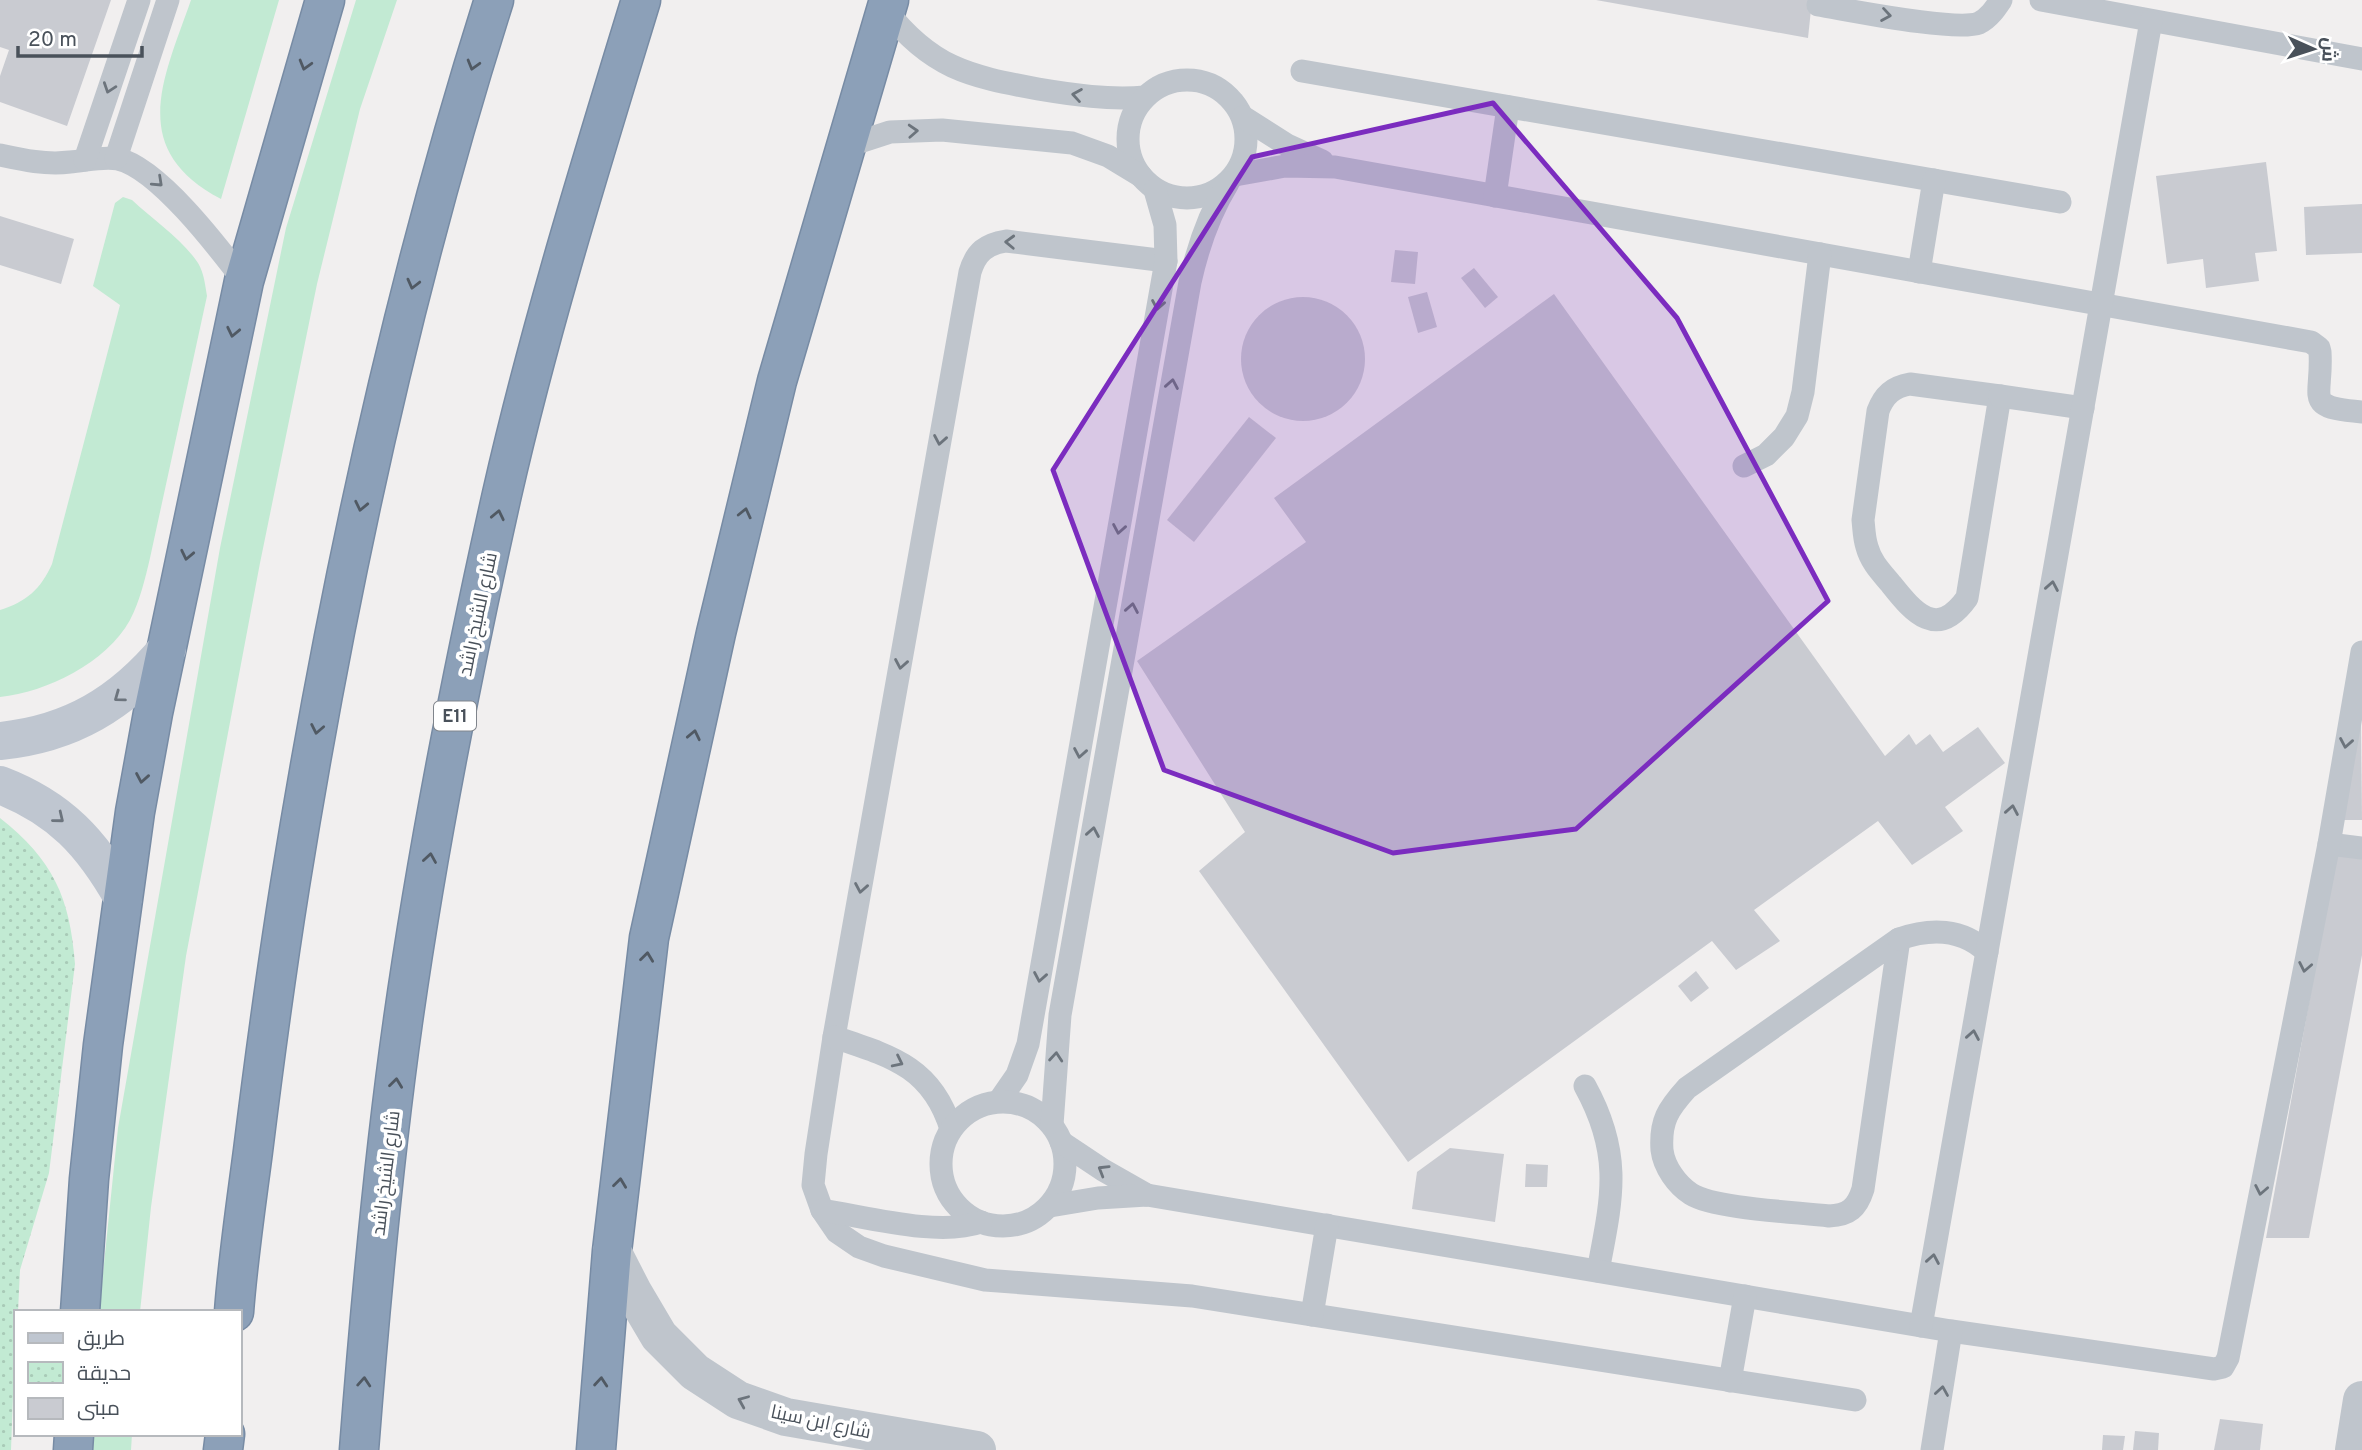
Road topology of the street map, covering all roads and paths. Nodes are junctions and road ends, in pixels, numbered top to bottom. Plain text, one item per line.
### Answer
1 (139, 0) edge
2 (168, 0) edge
3 (325, 0) edge
4 (494, 0) edge
5 (641, 0) edge
6 (2001, 0) edge
7 (2041, 0) edge
8 (887, 5) edge
9 (1818, 5) dead end
10 (2151, 21) junction
11 (2362, 59) edge
12 (1302, 71) dead end
13 (1145, 97) junction
14 (1508, 107) junction
15 (1243, 117) junction
16 (847, 146) junction
17 (0, 155) edge
18 (116, 158) junction
19 (85, 160) junction
20 (1335, 167) junction
21 (1232, 179) junction
22 (1934, 180) junction
23 (1148, 183) junction
24 (1494, 196) junction
25 (2060, 202) dead end
26 (1820, 254) junction
27 (1166, 261) junction
28 (1919, 272) junction
29 (244, 281) junction
30 (2101, 305) junction
31 (2000, 396) junction
32 (2083, 408) junction
33 (2362, 412) edge
34 (1744, 466) dead end
35 (167, 649) junction
36 (2362, 652) edge
37 (0, 741) edge
38 (0, 785) edge
39 (2329, 844) junction
40 (2362, 849) edge
41 (123, 898) junction
42 (1899, 939) junction
43 (1987, 952) junction
44 (834, 1037) junction
45 (1586, 1086) dead end
46 (999, 1101) junction
47 (951, 1129) junction
48 (1057, 1133) junction
49 (1147, 1195) junction
50 (1050, 1206) junction
51 (821, 1210) junction
52 (981, 1222) junction
53 (1327, 1225) junction
54 (612, 1251) junction
55 (1598, 1271) junction
56 (1745, 1296) junction
57 (80, 1310) edge
58 (234, 1310) edge
59 (1312, 1315) junction
60 (1921, 1326) junction
61 (1951, 1331) junction
62 (1730, 1381) junction
63 (1855, 1400) dead end
64 (2362, 1400) edge
65 (359, 1450) edge
66 (596, 1450) edge
67 (977, 1450) edge
68 (1932, 1450) edge
69 (2354, 1450) edge

1 -> 19 lane
2 - 18 lane
3 -> 29 highway
4 -> 58 highway
65 -> 5 highway, شارع الشيخ راشد / E11
9 -> 6 lane
7 - 10 lane
13 -> 8 lane
8 - 16 highway
10 - 11 lane
10 - 30 lane
12 - 14 lane
13 - 15 lane
13 - 23 lane
14 - 22 lane
14 - 24 lane
15 - 20 lane
15 - 21 lane
16 -> 23 lane
54 -> 16 highway
17 - 19 lane
18 - 19 lane
18 -> 29 lane
20 - 21 lane
20 - 24 lane
21 - 23 lane
48 -> 21 lane
22 - 25 lane
22 - 28 lane
23 - 27 lane
24 - 26 lane
26 - 28 lane
26 - 34 lane
27 -> 44 lane
27 -> 46 lane
28 - 30 lane
29 -> 35 highway
30 - 32 lane
30 - 33 lane
31 - 31 lane
31 - 32 lane
43 -> 32 lane
35 -> 37 main road
35 -> 41 highway
36 -> 39 lane
38 -> 41 main road
39 - 40 lane
39 -> 61 lane
41 - 57 highway
42 - 42 lane
42 - 43 lane
60 -> 43 lane
44 -> 47 lane
44 - 51 lane
45 - 55 lane
46 - 47 lane
46 - 48 lane
47 - 52 lane
49 -> 48 lane
48 - 50 lane
49 - 50 lane
49 - 53 lane
50 - 52 lane
51 - 52 lane
51 - 59 lane
53 - 55 lane
53 - 59 lane
66 -> 54 highway
67 -> 54 street, شارع ابن سينا
55 - 56 lane
56 - 60 lane
56 - 62 lane
59 - 62 lane
60 - 61 lane
68 -> 61 lane
62 - 63 lane
64 - 69 street

